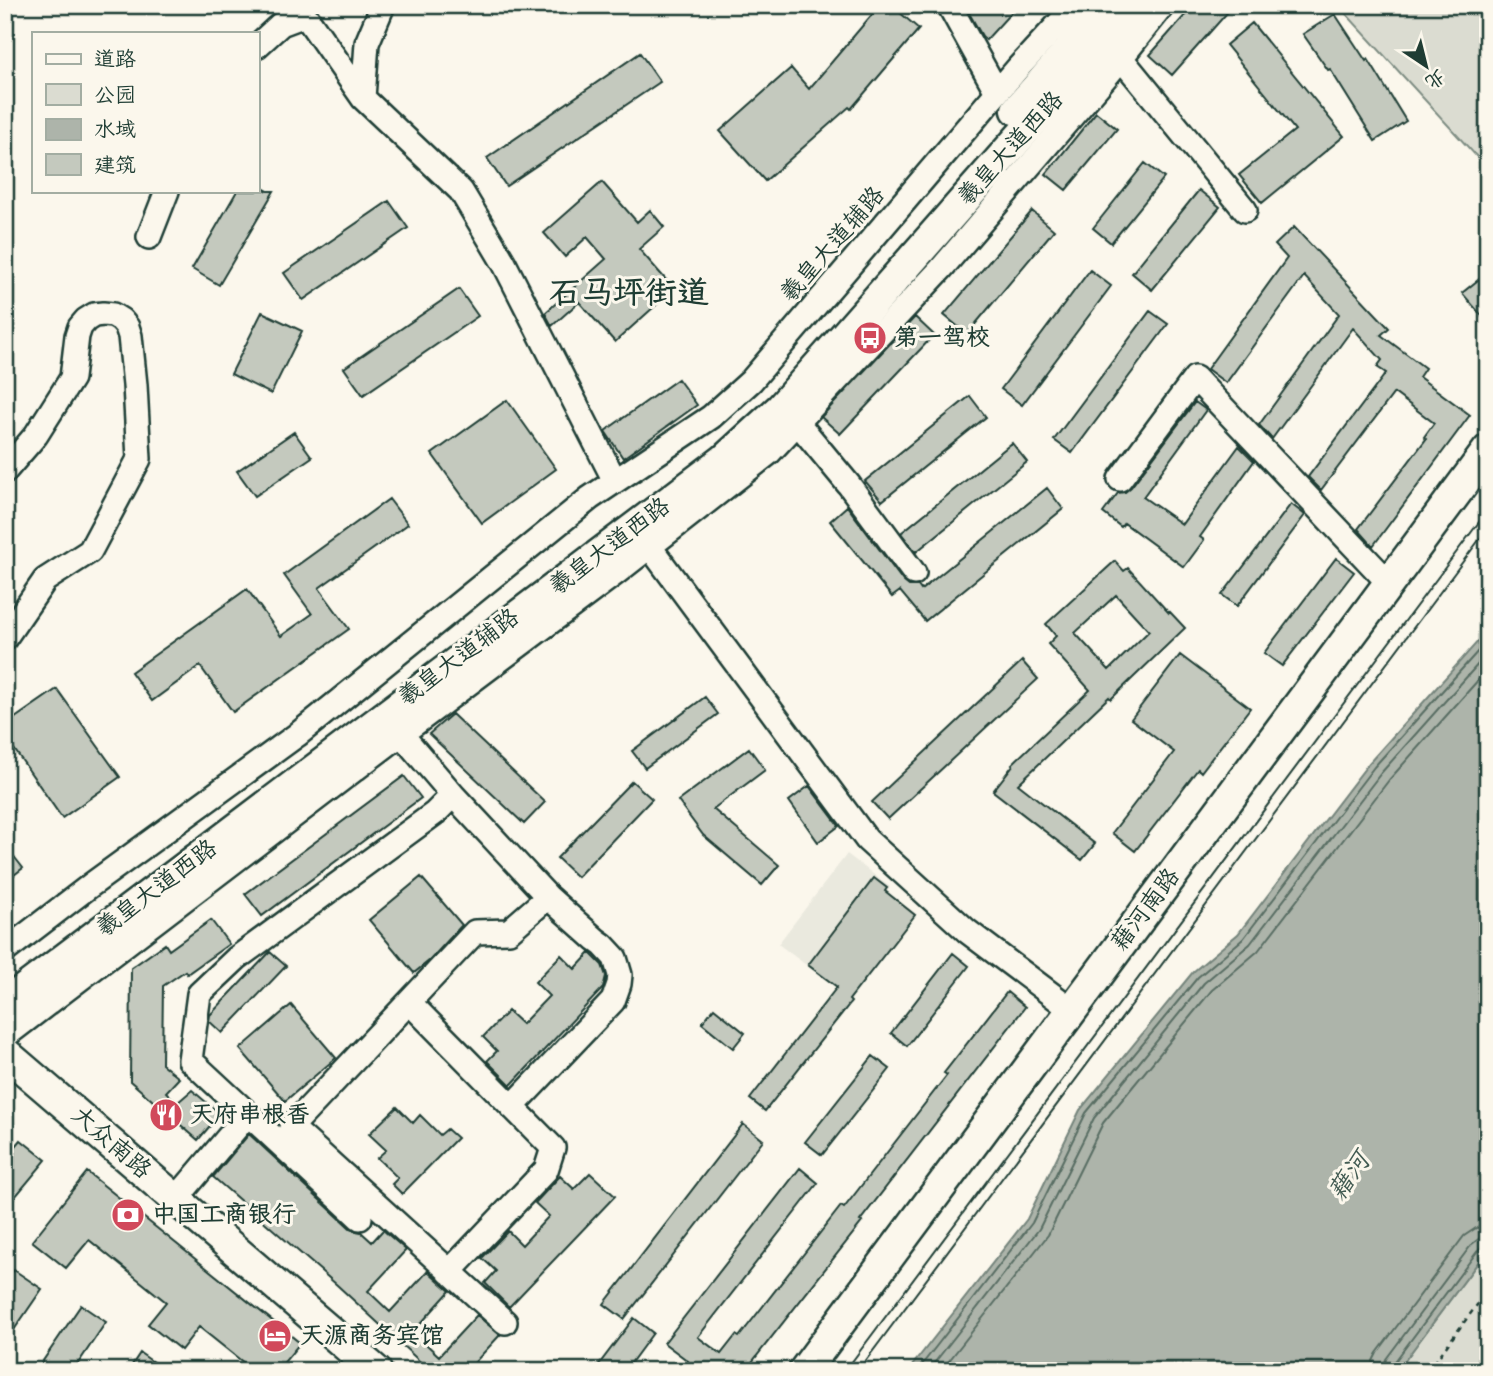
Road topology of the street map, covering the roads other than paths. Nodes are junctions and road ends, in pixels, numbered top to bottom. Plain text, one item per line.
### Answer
1 (383, 5) edge
2 (949, 5) edge
3 (1076, 5) edge
4 (1109, 5) edge
5 (1136, 5) edge
6 (1163, 5) edge
7 (259, 44) edge
8 (1121, 58) junction
9 (997, 92) junction
10 (363, 98) junction
11 (167, 192) edge
12 (1245, 209) dead end
13 (149, 237) dead end
14 (797, 422) junction
15 (1488, 450) edge
16 (5, 471) edge
17 (1120, 479) dead end
18 (615, 481) junction
19 (649, 547) junction
20 (914, 573) dead end
21 (1389, 583) junction
22 (5, 638) edge
23 (401, 734) junction
24 (453, 795) junction
25 (548, 897) junction
26 (5, 951) edge
27 (5, 981) edge
28 (409, 1002) junction
29 (5, 1004) edge
30 (1072, 1010) junction
31 (5, 1036) edge
32 (5, 1052) edge
33 (512, 1107) junction
34 (248, 1114) junction
35 (176, 1199) junction
36 (360, 1218) dead end
37 (449, 1272) junction
38 (505, 1322) dead end
39 (376, 1371) edge
40 (804, 1371) edge

1 - 10 street
2 - 9 street
3 - 9 street, 羲皇大道辅路
4 - 27 main road, 羲皇大道西路
5 - 29 main road, 羲皇大道西路
6 - 8 street, 羲皇大道辅路
7 - 10 street
8 - 12 street
8 - 14 street, 羲皇大道辅路
9 - 18 street, 羲皇大道辅路
10 - 18 street
11 - 13 street
14 - 19 street, 羲皇大道辅路
14 - 20 street
15 - 21 main road, 藉河南路
16 - 22 street
17 - 21 street
18 - 26 street, 羲皇大道辅路
19 - 23 street, 羲皇大道辅路
19 - 30 street
21 - 30 main road, 藉河南路
23 - 24 street
23 - 31 street, 羲皇大道辅路
24 - 25 street
24 - 34 street
25 - 28 street
25 - 33 street
28 - 33 street
28 - 37 street
30 - 40 main road, 藉河南路
32 - 35 main road, 大众南路
33 - 37 street
34 - 35 street
34 - 36 street
35 - 39 main road, 大众南路
37 - 38 street

